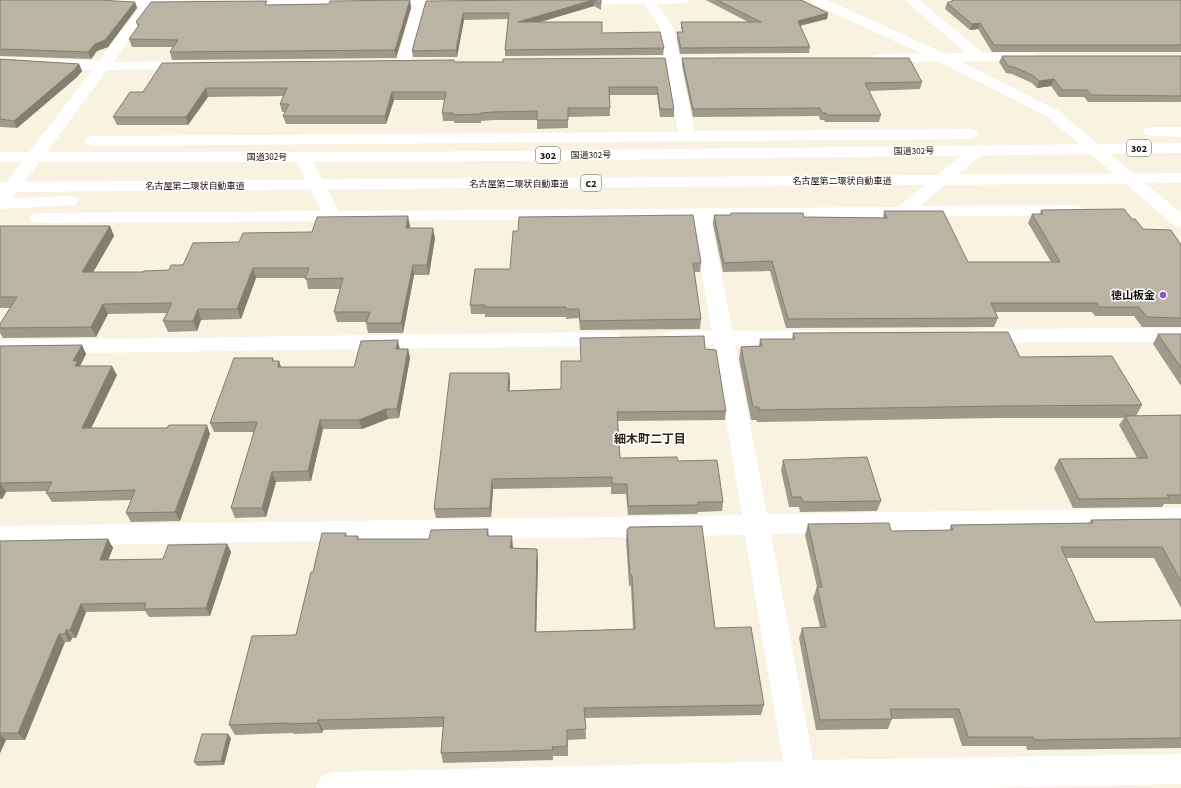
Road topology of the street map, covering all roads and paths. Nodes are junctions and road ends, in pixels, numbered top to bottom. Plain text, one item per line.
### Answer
1 (68, 0) edge
2 (648, 0) edge
3 (682, 0) edge
4 (817, 0) edge
5 (911, 0) edge
6 (421, 1) edge
7 (468, 1) edge
8 (562, 1) edge
9 (150, 2) edge
10 (189, 3) edge
11 (229, 3) edge
12 (979, 57) junction
13 (1041, 57) edge
14 (943, 58) junction
15 (864, 59) edge
16 (729, 60) edge
17 (0, 61) edge
18 (618, 61) edge
19 (673, 61) junction
20 (419, 62) edge
21 (387, 63) edge
22 (403, 63) junction
23 (206, 65) edge
24 (104, 66) junction
25 (1150, 132) dead end
26 (1181, 132) edge
27 (970, 134) dead end
28 (818, 135) junction
29 (687, 136) junction
30 (230, 140) junction
31 (93, 141) dead end
32 (1181, 148) edge
33 (1096, 149) junction
34 (978, 150) junction
35 (847, 152) junction
36 (0, 157) edge
37 (33, 157) junction
38 (196, 157) junction
39 (302, 157) junction
40 (1181, 162) edge
41 (0, 167) edge
42 (368, 168) junction
43 (1181, 178) edge
44 (363, 185) junction
45 (0, 187) edge
46 (0, 204) edge
47 (1074, 210) edge
48 (902, 212) junction
49 (701, 214) junction
50 (334, 216) junction
51 (40, 218) dead end
52 (1181, 222) edge
53 (1181, 335) edge
54 (960, 336) edge
55 (841, 337) edge
56 (651, 338) edge
57 (723, 338) junction
58 (628, 339) edge
59 (0, 347) edge
60 (1181, 518) edge
61 (756, 524) junction
62 (0, 536) edge
63 (1181, 770) edge
64 (802, 782) edge
65 (332, 788) edge

1 - 9 main road
2 - 3 main road
2 - 8 main road
2 - 19 main road
4 - 14 main road
5 - 12 main road
6 - 7 main road
6 - 11 main road
6 - 22 main road
9 - 10 main road
9 - 24 main road
12 - 13 main road
12 - 14 main road
14 - 15 main road
14 - 33 main road
16 - 19 main road
17 - 24 main road
18 - 19 main road
19 - 29 main road
20 - 22 main road
21 - 22 main road
23 - 24 main road
24 - 37 main road
25 - 26 main road
27 - 28 main road
28 - 29 main road
28 - 35 main road
29 - 30 main road
30 - 31 main road
30 - 38 main road
32 - 33 main road, 国道302号 / 302
33 - 34 main road, 国道302号 / 302
33 - 52 main road
34 - 35 main road, 国道302号 / 302
34 - 48 main road
35 - 39 main road, 国道302号 / 302
36 - 37 main road, 国道302号 / 302
36 - 42 main road
37 - 38 main road, 国道302号 / 302
37 - 46 main road
38 - 39 main road, 国道302号 / 302
39 - 50 main road
40 - 42 main road, 名古屋第二環状自動車道 / C2
41 - 42 main road, 名古屋第二環状自動車道 / C2
43 - 44 main road, 名古屋第二環状自動車道 / C2
44 - 45 main road, 名古屋第二環状自動車道 / C2
44 - 46 main road
47 - 48 main road
48 - 49 main road
49 - 50 main road
49 - 57 main road
50 - 51 main road
53 - 54 main road
55 - 57 main road
56 - 57 main road
57 - 61 main road
58 - 59 main road
60 - 61 main road
61 - 62 main road
61 - 64 main road
63 - 64 main road
64 - 65 main road

